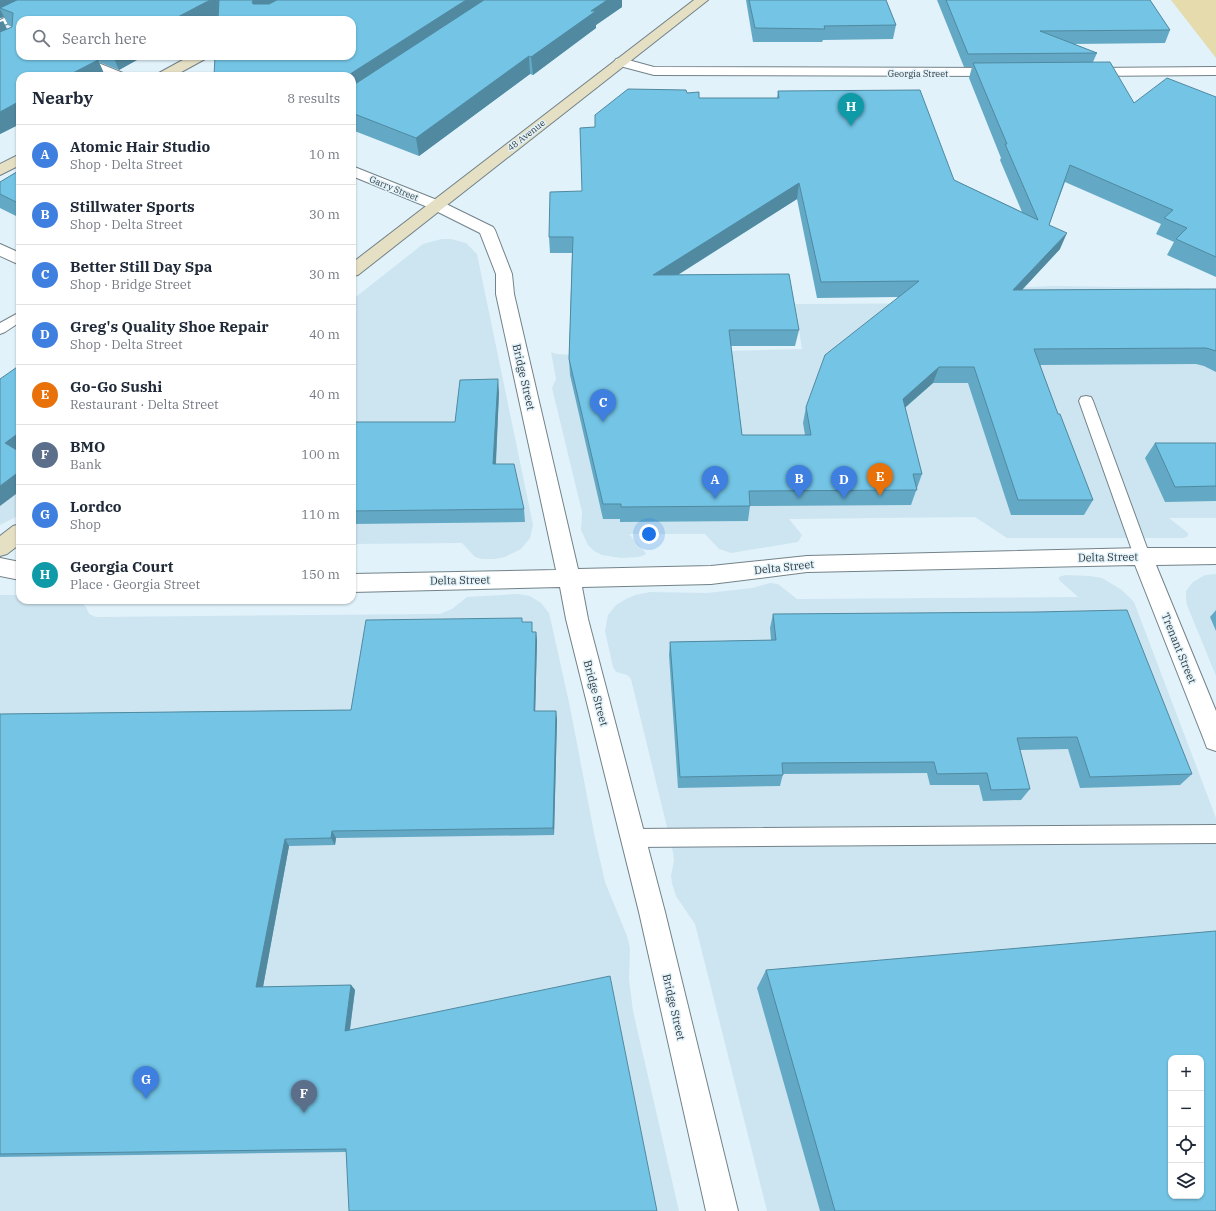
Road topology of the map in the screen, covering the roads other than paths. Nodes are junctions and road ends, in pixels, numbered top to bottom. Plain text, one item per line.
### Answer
1 (51, 0) edge
2 (702, 0) edge
3 (16, 16) edge
4 (17, 16) edge
5 (0, 24) edge
6 (0, 28) edge
7 (13, 33) edge
8 (79, 60) edge
9 (193, 60) edge
10 (621, 62) junction
11 (1216, 71) edge
12 (108, 72) edge
13 (171, 72) edge
14 (1017, 72) edge
15 (1072, 72) edge
16 (16, 160) edge
17 (0, 170) edge
18 (356, 173) edge
19 (436, 205) junction
20 (0, 249) edge
21 (16, 258) edge
22 (356, 268) edge
23 (16, 319) edge
24 (0, 329) edge
25 (1086, 401) dead end
26 (16, 535) edge
27 (0, 548) edge
28 (1142, 556) junction
29 (1216, 556) edge
30 (0, 567) edge
31 (16, 570) edge
32 (570, 578) junction
33 (356, 583) edge
34 (1216, 740) edge
35 (1216, 834) edge
36 (634, 838) junction
37 (722, 1211) edge

1 - 4 lane
2 - 10 street, 48 Avenue
3 - 5 lane
6 - 7 street
8 - 12 street
9 - 13 street
10 - 14 street, Georgia Street
10 - 19 street, 48 Avenue
11 - 15 street
16 - 17 street
18 - 19 street, Garry Street
19 - 22 street, 48 Avenue
19 - 32 street, Bridge Street
20 - 21 street
23 - 24 lane
25 - 28 lane
26 - 27 street
28 - 29 street, Delta Street
28 - 32 street, Delta Street
28 - 34 street, Trenant Street
30 - 31 street
32 - 33 street, Delta Street
32 - 36 street, Bridge Street
35 - 36 lane
36 - 37 street, Bridge Street

